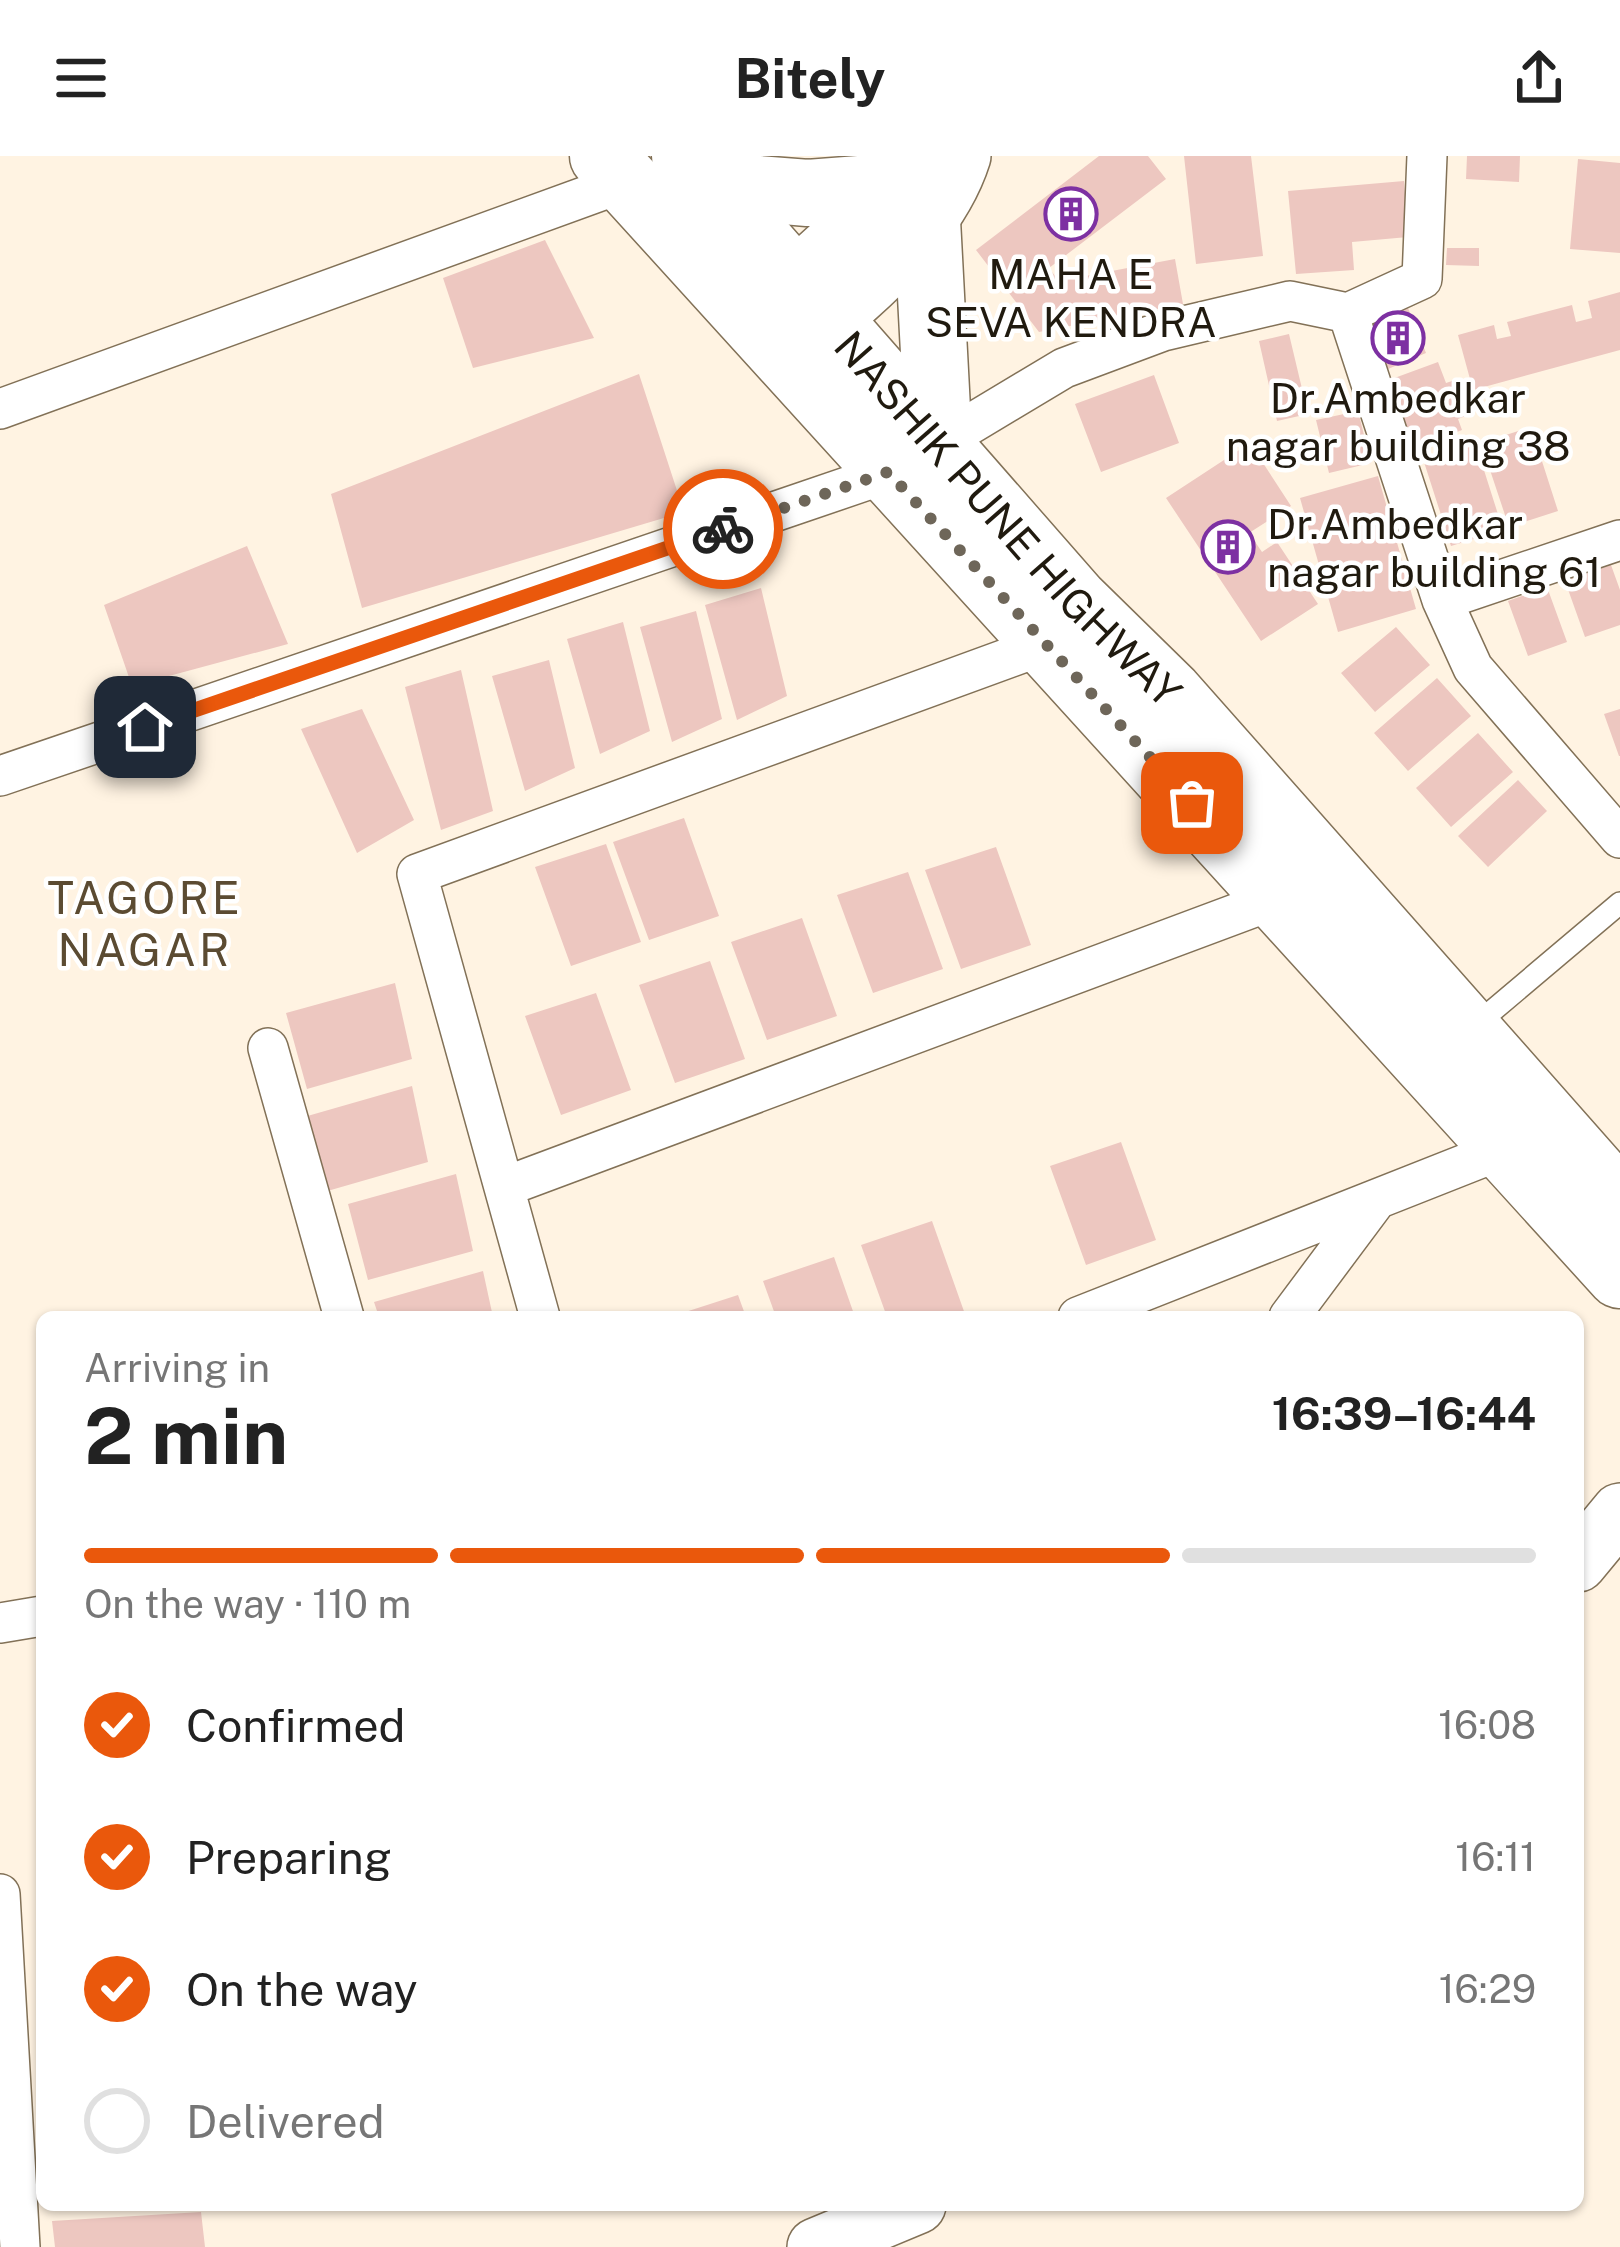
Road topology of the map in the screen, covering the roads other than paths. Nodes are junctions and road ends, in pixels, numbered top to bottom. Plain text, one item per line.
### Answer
1 (962, 156) edge
2 (1427, 156) edge
3 (614, 169) edge
4 (698, 171) edge
5 (921, 187) edge
6 (1348, 313) junction
7 (791, 319) junction
8 (0, 410) edge
9 (922, 454) junction
10 (1620, 540) edge
11 (1442, 600) junction
12 (1044, 645) junction
13 (0, 776) edge
14 (1613, 820) edge
15 (1281, 897) junction
16 (1620, 903) edge
17 (1449, 1046) junction
18 (268, 1048) dead end
19 (1506, 1148) junction
20 (504, 1187) junction
21 (1377, 1199) junction
22 (1620, 1203) edge
23 (1620, 1275) edge
24 (342, 1311) edge
25 (538, 1311) edge
26 (1093, 1311) edge
27 (1293, 1311) edge
28 (1620, 1512) edge
29 (1584, 1556) edge
30 (36, 1617) edge
31 (0, 1623) edge
32 (0, 1894) edge
33 (903, 2211) edge
34 (20, 2247) edge
35 (816, 2247) edge

1 - 5 street
2 - 6 street
3 - 7 highway, NASHIK PUNE HIGHWAY
3 - 8 street
4 - 5 highway
4 - 7 highway, NASHIK PUNE HIGHWAY
5 - 7 street
5 - 9 highway
6 - 9 street
6 - 11 street
7 - 9 highway, NASHIK PUNE HIGHWAY
9 - 12 highway, NASHIK PUNE HIGHWAY
9 - 13 street
9 - 17 highway, NASHIK PUNE HIGHWAY
10 - 11 street
11 - 14 street
12 - 15 highway, NASHIK PUNE HIGHWAY
12 - 20 street
15 - 17 highway, NASHIK PUNE HIGHWAY
15 - 20 street
16 - 17 lane
17 - 19 highway, NASHIK PUNE HIGHWAY
17 - 22 highway, NASHIK PUNE HIGHWAY
18 - 24 street
19 - 21 street
19 - 23 highway, NASHIK PUNE HIGHWAY
20 - 25 street
21 - 26 street
21 - 27 street
28 - 29 street
30 - 31 street
32 - 34 street
33 - 35 street

